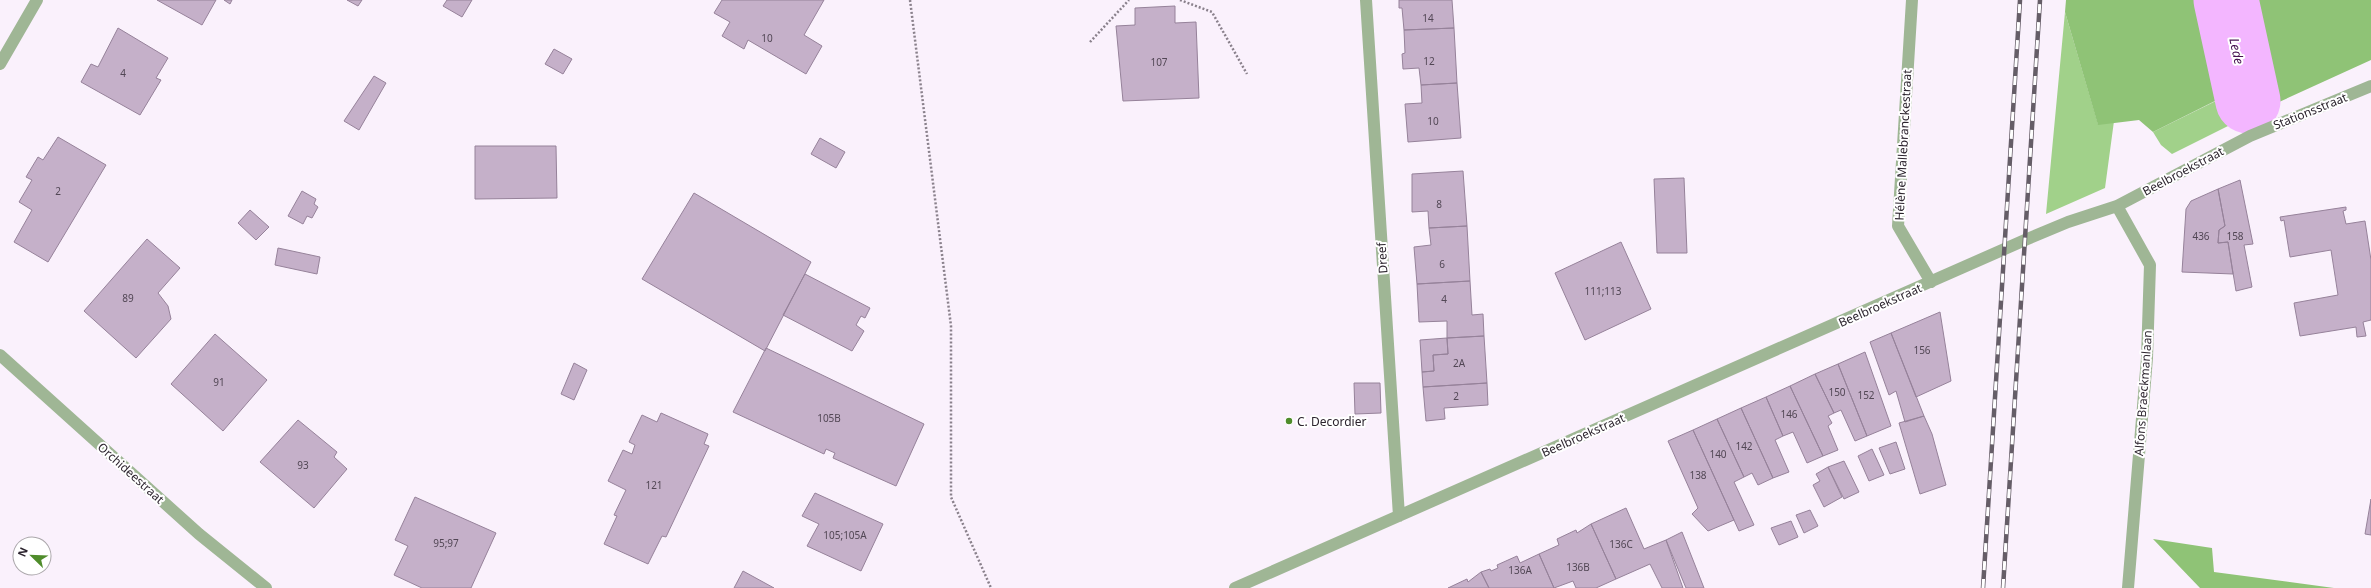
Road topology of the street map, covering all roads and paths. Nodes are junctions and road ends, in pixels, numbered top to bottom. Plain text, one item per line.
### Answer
1 (37, 0) edge
2 (910, 0) edge
3 (1129, 0) edge
4 (1180, 0) edge
5 (1366, 0) edge
6 (1912, 0) edge
7 (1090, 42) dead end
8 (0, 64) edge
9 (1248, 74) dead end
10 (2371, 86) edge
11 (2250, 136) joint
12 (2117, 206) junction
13 (1931, 282) junction
14 (0, 355) edge
15 (1399, 516) junction
16 (266, 588) edge
17 (991, 588) edge
18 (1235, 588) edge
19 (2128, 588) edge

1 - 8 street
2 - 17 path
3 - 7 path
4 - 9 path
5 - 15 street, Dreef
6 - 13 street, Hélène Mallebranckestraat
10 - 11 street, Stationsstraat
11 - 12 street, Beelbroekstraat
12 - 13 street, Beelbroekstraat
12 - 19 street, Alfons Braeckmanlaan
13 - 15 street, Beelbroekstraat
14 - 16 street, Orchideestraat
15 - 18 street, Beelbroekstraat

